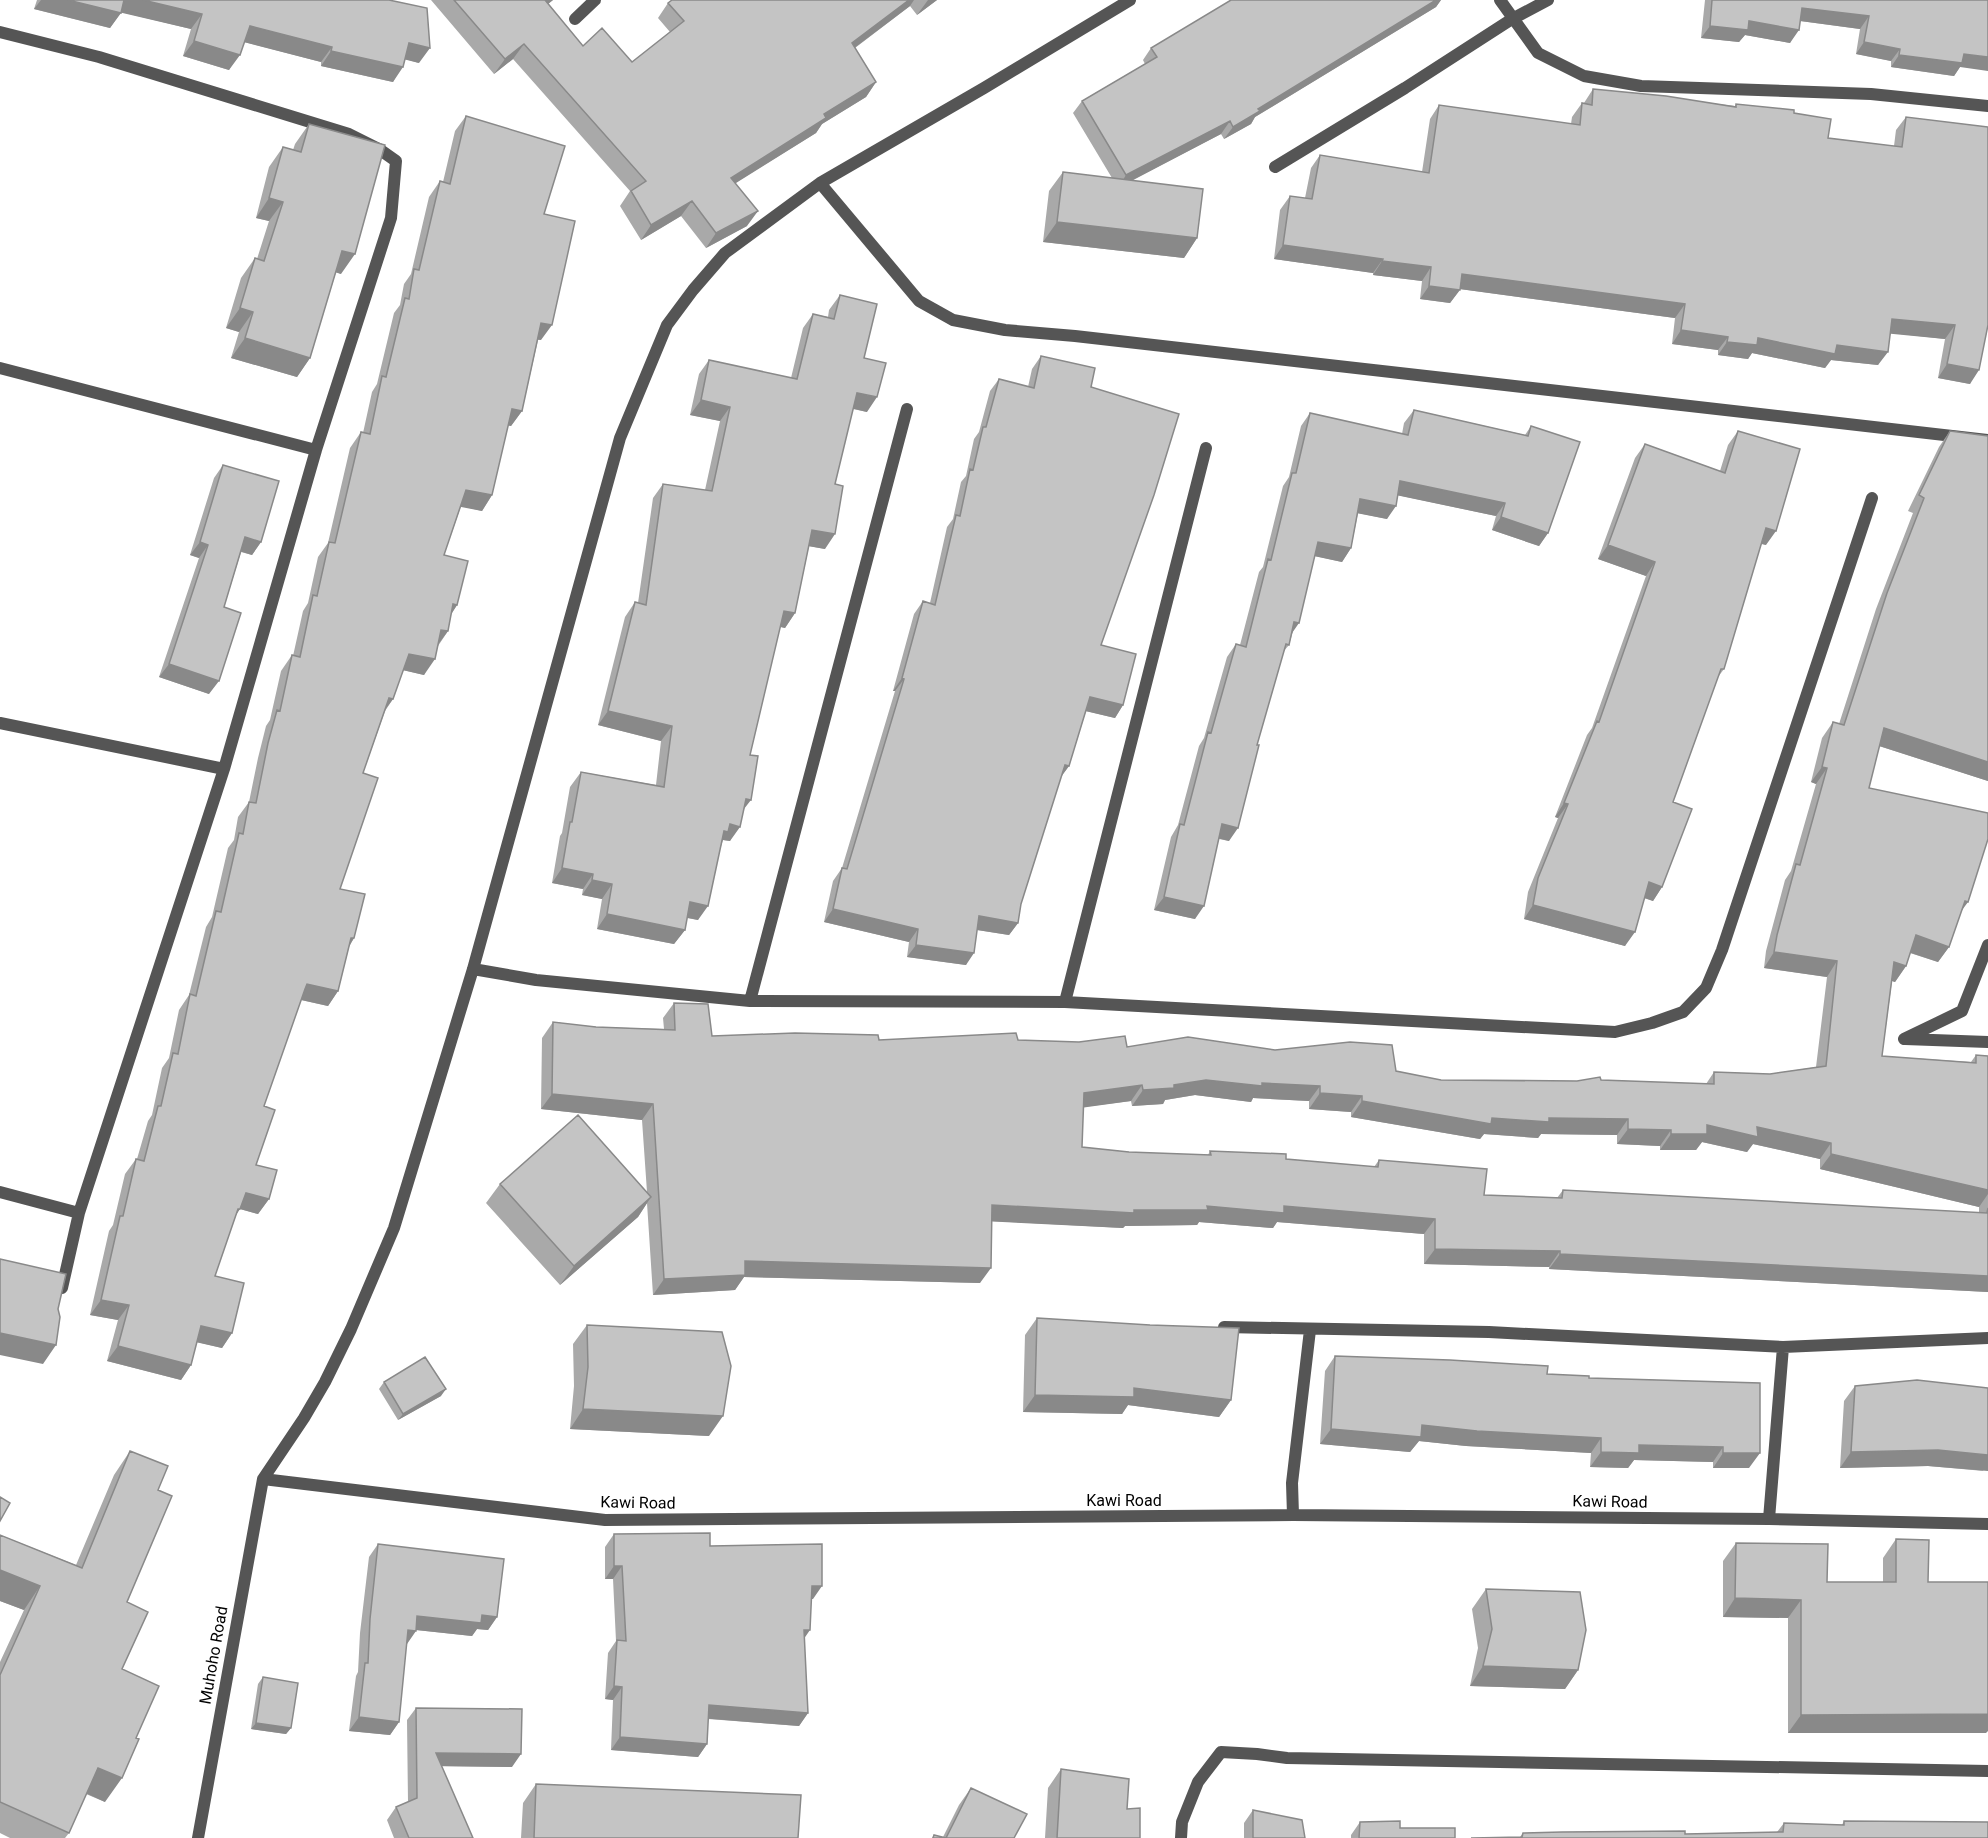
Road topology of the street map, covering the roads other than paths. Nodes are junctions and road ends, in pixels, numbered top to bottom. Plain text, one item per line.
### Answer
1 (595, 0) edge
2 (1130, 0) edge
3 (1500, 0) edge
4 (1548, 0) edge
5 (575, 19) dead end
6 (1512, 19) junction
7 (0, 32) edge
8 (1988, 106) edge
9 (1275, 167) dead end
10 (820, 183) junction
11 (0, 368) edge
12 (907, 409) dead end
13 (1988, 440) edge
14 (1206, 448) dead end
15 (316, 450) junction
16 (1872, 498) dead end
17 (0, 723) edge
18 (224, 770) junction
19 (1988, 945) edge
20 (473, 969) junction
21 (750, 1001) junction
22 (1065, 1002) junction
23 (1988, 1042) edge
24 (0, 1192) edge
25 (79, 1213) junction
26 (60, 1294) edge
27 (1216, 1327) edge
28 (1310, 1330) junction
29 (1988, 1338) edge
30 (1784, 1347) junction
31 (262, 1479) junction
32 (1293, 1515) junction
33 (1768, 1519) junction
34 (1988, 1524) edge
35 (1988, 1771) edge
36 (198, 1838) edge
37 (1181, 1838) edge

1 - 5 street
2 - 10 street
3 - 6 street
4 - 6 street
6 - 8 street
6 - 9 street
7 - 15 street
10 - 13 street
10 - 20 street
11 - 15 street
12 - 21 street
14 - 22 street
15 - 18 street
16 - 22 street
17 - 18 street
18 - 25 street
19 - 23 street
20 - 21 street
20 - 31 street
21 - 22 street
24 - 25 street
25 - 26 street
27 - 28 street
28 - 30 street
28 - 32 street
29 - 30 street
30 - 33 street
31 - 32 street, Kawi Road
31 - 36 street, Muhoho Road
32 - 33 street, Kawi Road
33 - 34 street, Kawi Road
35 - 37 street

